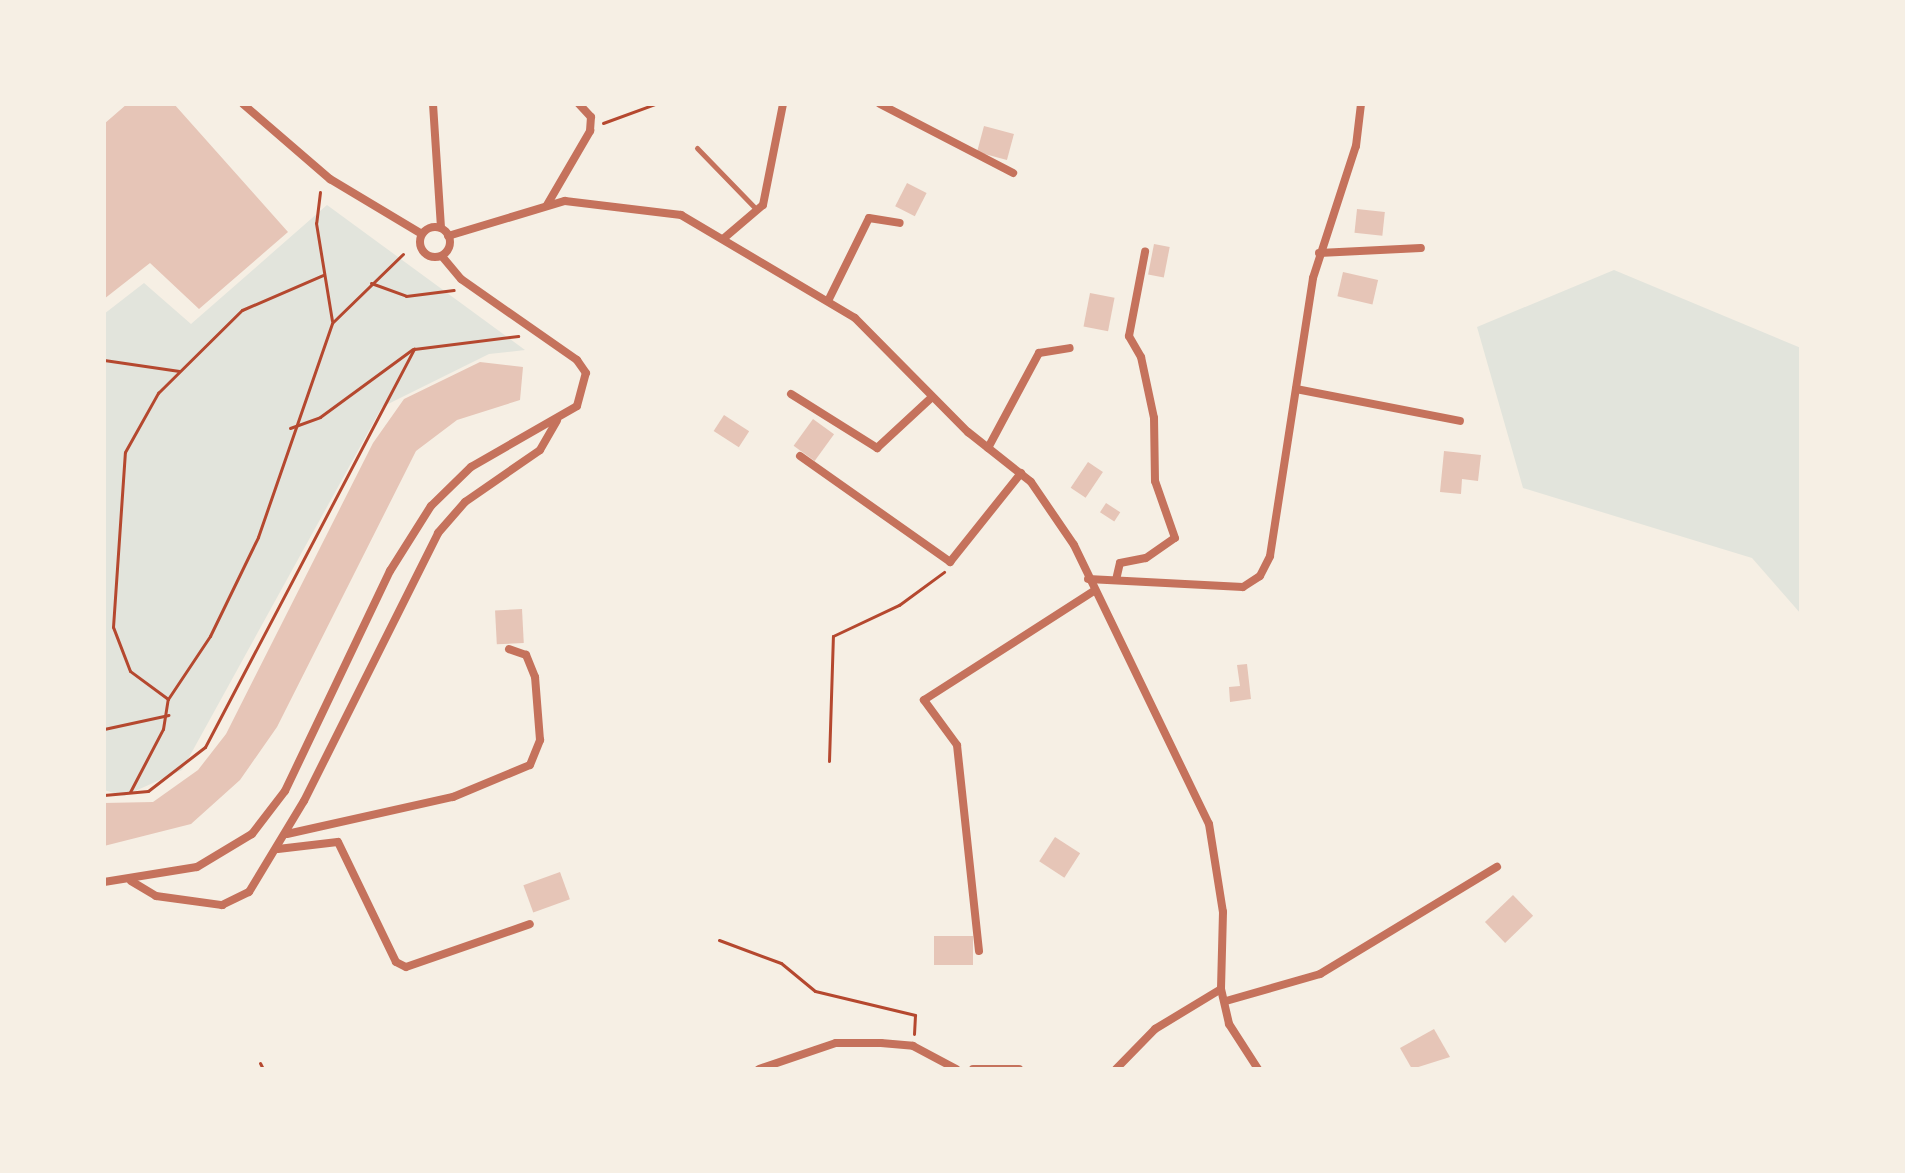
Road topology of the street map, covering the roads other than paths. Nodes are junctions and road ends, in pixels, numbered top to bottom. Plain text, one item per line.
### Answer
1 (243, 104) edge
2 (433, 104) edge
3 (579, 104) edge
4 (783, 104) edge
5 (880, 104) edge
6 (1361, 104) edge
7 (697, 148) dead end
8 (1013, 173) dead end
9 (547, 205) junction
10 (758, 210) junction
11 (900, 223) dead end
12 (441, 228) junction
13 (422, 234) junction
14 (448, 236) junction
15 (723, 239) junction
16 (1421, 248) dead end
17 (1145, 252) dead end
18 (1319, 253) junction
19 (442, 256) junction
20 (829, 299) junction
21 (1070, 348) dead end
22 (1296, 389) junction
23 (791, 394) dead end
24 (931, 398) junction
25 (557, 419) junction
26 (1460, 421) dead end
27 (988, 448) junction
28 (800, 456) dead end
29 (1021, 473) junction
30 (1088, 579) junction
31 (1116, 580) junction
32 (1094, 591) junction
33 (509, 649) dead end
34 (287, 834) junction
35 (278, 849) junction
36 (1497, 867) dead end
37 (131, 881) junction
38 (104, 882) edge
39 (530, 924) dead end
40 (979, 951) dead end
41 (1221, 989) junction
42 (1226, 1001) junction
43 (759, 1069) edge
44 (956, 1069) edge
45 (973, 1069) edge
46 (1019, 1069) edge
47 (1116, 1069) edge
48 (1258, 1069) edge

1 - 13 street
2 - 12 street
3 - 9 street
4 - 10 street
5 - 8 street
6 - 18 street
7 - 10 lane
9 - 14 street
9 - 15 street
10 - 15 street
11 - 20 street
12 - 13 street
12 - 14 street
13 - 19 street
14 - 19 street
15 - 20 street
16 - 18 street
17 - 31 street
18 - 22 street
19 - 25 street
20 - 24 street
21 - 27 street
22 - 26 street
22 - 31 street
23 - 24 street
24 - 27 street
25 - 34 street
25 - 37 street
27 - 29 street
28 - 29 street
29 - 30 street
30 - 31 street
30 - 32 street
32 - 40 street
32 - 41 street
33 - 34 street
34 - 35 street
35 - 37 street
35 - 39 street
36 - 42 street
37 - 38 street
41 - 42 street
41 - 47 street
42 - 48 street
43 - 44 street
45 - 46 street

